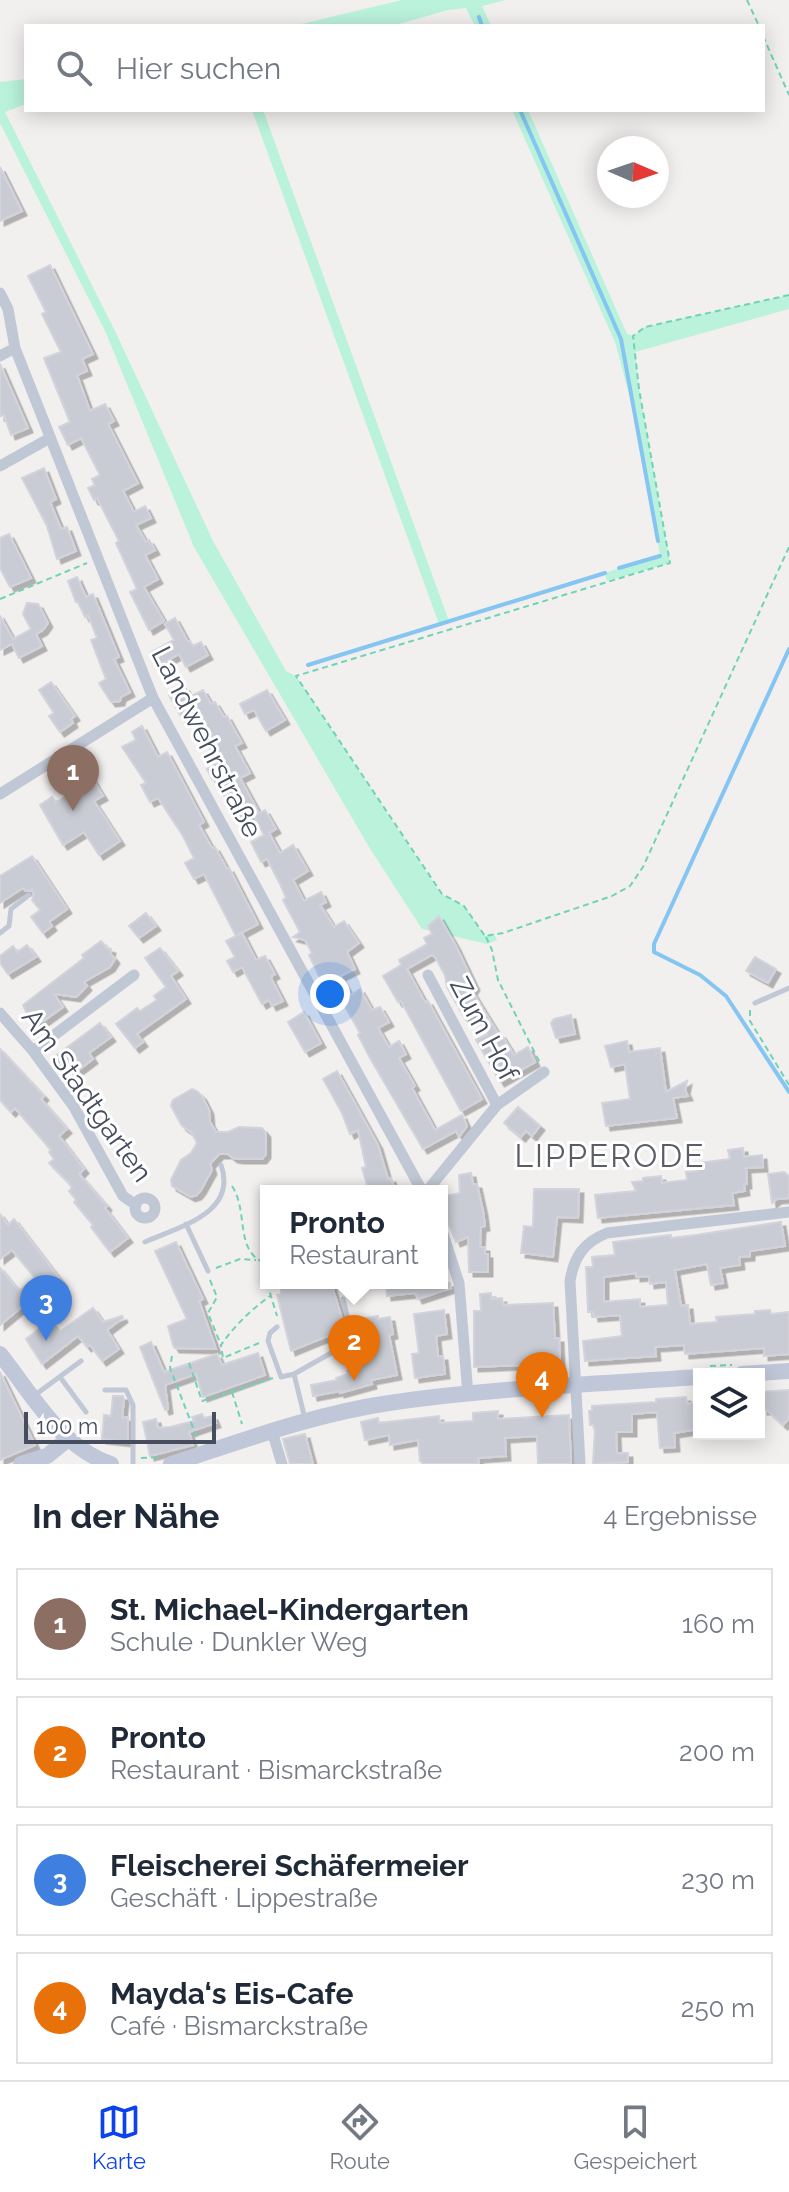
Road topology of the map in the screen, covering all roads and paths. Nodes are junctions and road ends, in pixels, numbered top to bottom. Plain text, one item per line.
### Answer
1 (747, 0) edge
2 (758, 24) edge
3 (765, 41) edge
4 (789, 95) edge
5 (0, 293) edge
6 (789, 295) edge
7 (15, 348) junction
8 (0, 356) edge
9 (50, 438) junction
10 (0, 466) edge
11 (789, 547) edge
12 (98, 558) junction
13 (0, 599) edge
14 (153, 698) junction
15 (0, 794) edge
16 (29, 895) dead end
17 (0, 933) edge
18 (485, 936) junction
19 (134, 975) dead end
20 (428, 975) dead end
21 (789, 988) edge
22 (755, 1003) joint
23 (0, 1013) edge
24 (33, 1051) junction
25 (544, 1072) joint
26 (789, 1085) edge
27 (497, 1105) junction
28 (221, 1165) dead end
29 (226, 1178) junction
30 (421, 1185) edge
31 (429, 1185) edge
32 (136, 1205) dead end
33 (789, 1212) edge
34 (186, 1224) junction
35 (145, 1242) dead end
36 (448, 1249) edge
37 (256, 1260) junction
38 (260, 1261) edge
39 (208, 1271) junction
40 (268, 1289) edge
41 (270, 1296) junction
42 (343, 1299) dead end
43 (277, 1327) joint
44 (268, 1341) junction
45 (221, 1345) junction
46 (0, 1354) edge
47 (172, 1356) dead end
48 (81, 1361) dead end
49 (189, 1363) dead end
50 (789, 1371) edge
51 (765, 1373) edge
52 (294, 1374) junction
53 (60, 1377) junction
54 (281, 1377) junction
55 (693, 1377) edge
56 (574, 1385) junction
57 (105, 1390) dead end
58 (231, 1391) junction
59 (468, 1395) junction
60 (34, 1396) junction
61 (86, 1412) dead end
62 (306, 1422) junction
63 (272, 1431) junction
64 (67, 1440) junction
65 (247, 1440) junction
66 (203, 1454) junction
67 (170, 1460) edge
68 (132, 1461) edge
69 (21, 1464) edge
70 (111, 1464) edge
71 (282, 1464) edge
72 (580, 1464) edge

1 - 2 path
3 - 4 path
5 - 7 street, Landwehrstraße
6 - 18 path
7 - 8 street
7 - 9 street, Landwehrstraße
9 - 10 street
9 - 12 street, Landwehrstraße
11 - 18 path
12 - 13 path
12 - 14 street, Landwehrstraße
14 - 15 street
14 - 30 street, Landwehrstraße
16 - 17 lane
18 - 25 path
19 - 24 street
20 - 27 street, Zum Hof
21 - 22 lane
22 - 26 path
23 - 24 street, Am Stadtgarten
24 - 32 street, Am Stadtgarten
25 - 27 street, Zum Hof
27 - 31 street, Zum Hof
28 - 29 lane
29 - 34 lane
29 - 37 path
33 - 56 street
34 - 35 lane
34 - 39 lane
36 - 59 street
37 - 38 path
37 - 39 path
39 - 45 path
40 - 41 path
41 - 43 path
41 - 45 path
42 - 52 lane
43 - 44 lane
44 - 45 path
44 - 54 lane
46 - 60 main road
47 - 66 path
48 - 53 lane
49 - 58 path
50 - 51 main road
52 - 54 lane
52 - 62 lane
53 - 60 lane
53 - 61 lane
54 - 58 path
55 - 56 main road
56 - 59 main road
56 - 72 street
57 - 68 lane
58 - 65 path
59 - 62 main road
60 - 64 main road
62 - 63 main road
63 - 65 main road
63 - 71 street
64 - 69 main road
64 - 70 main road
65 - 66 main road
66 - 67 main road
67 - 68 path

